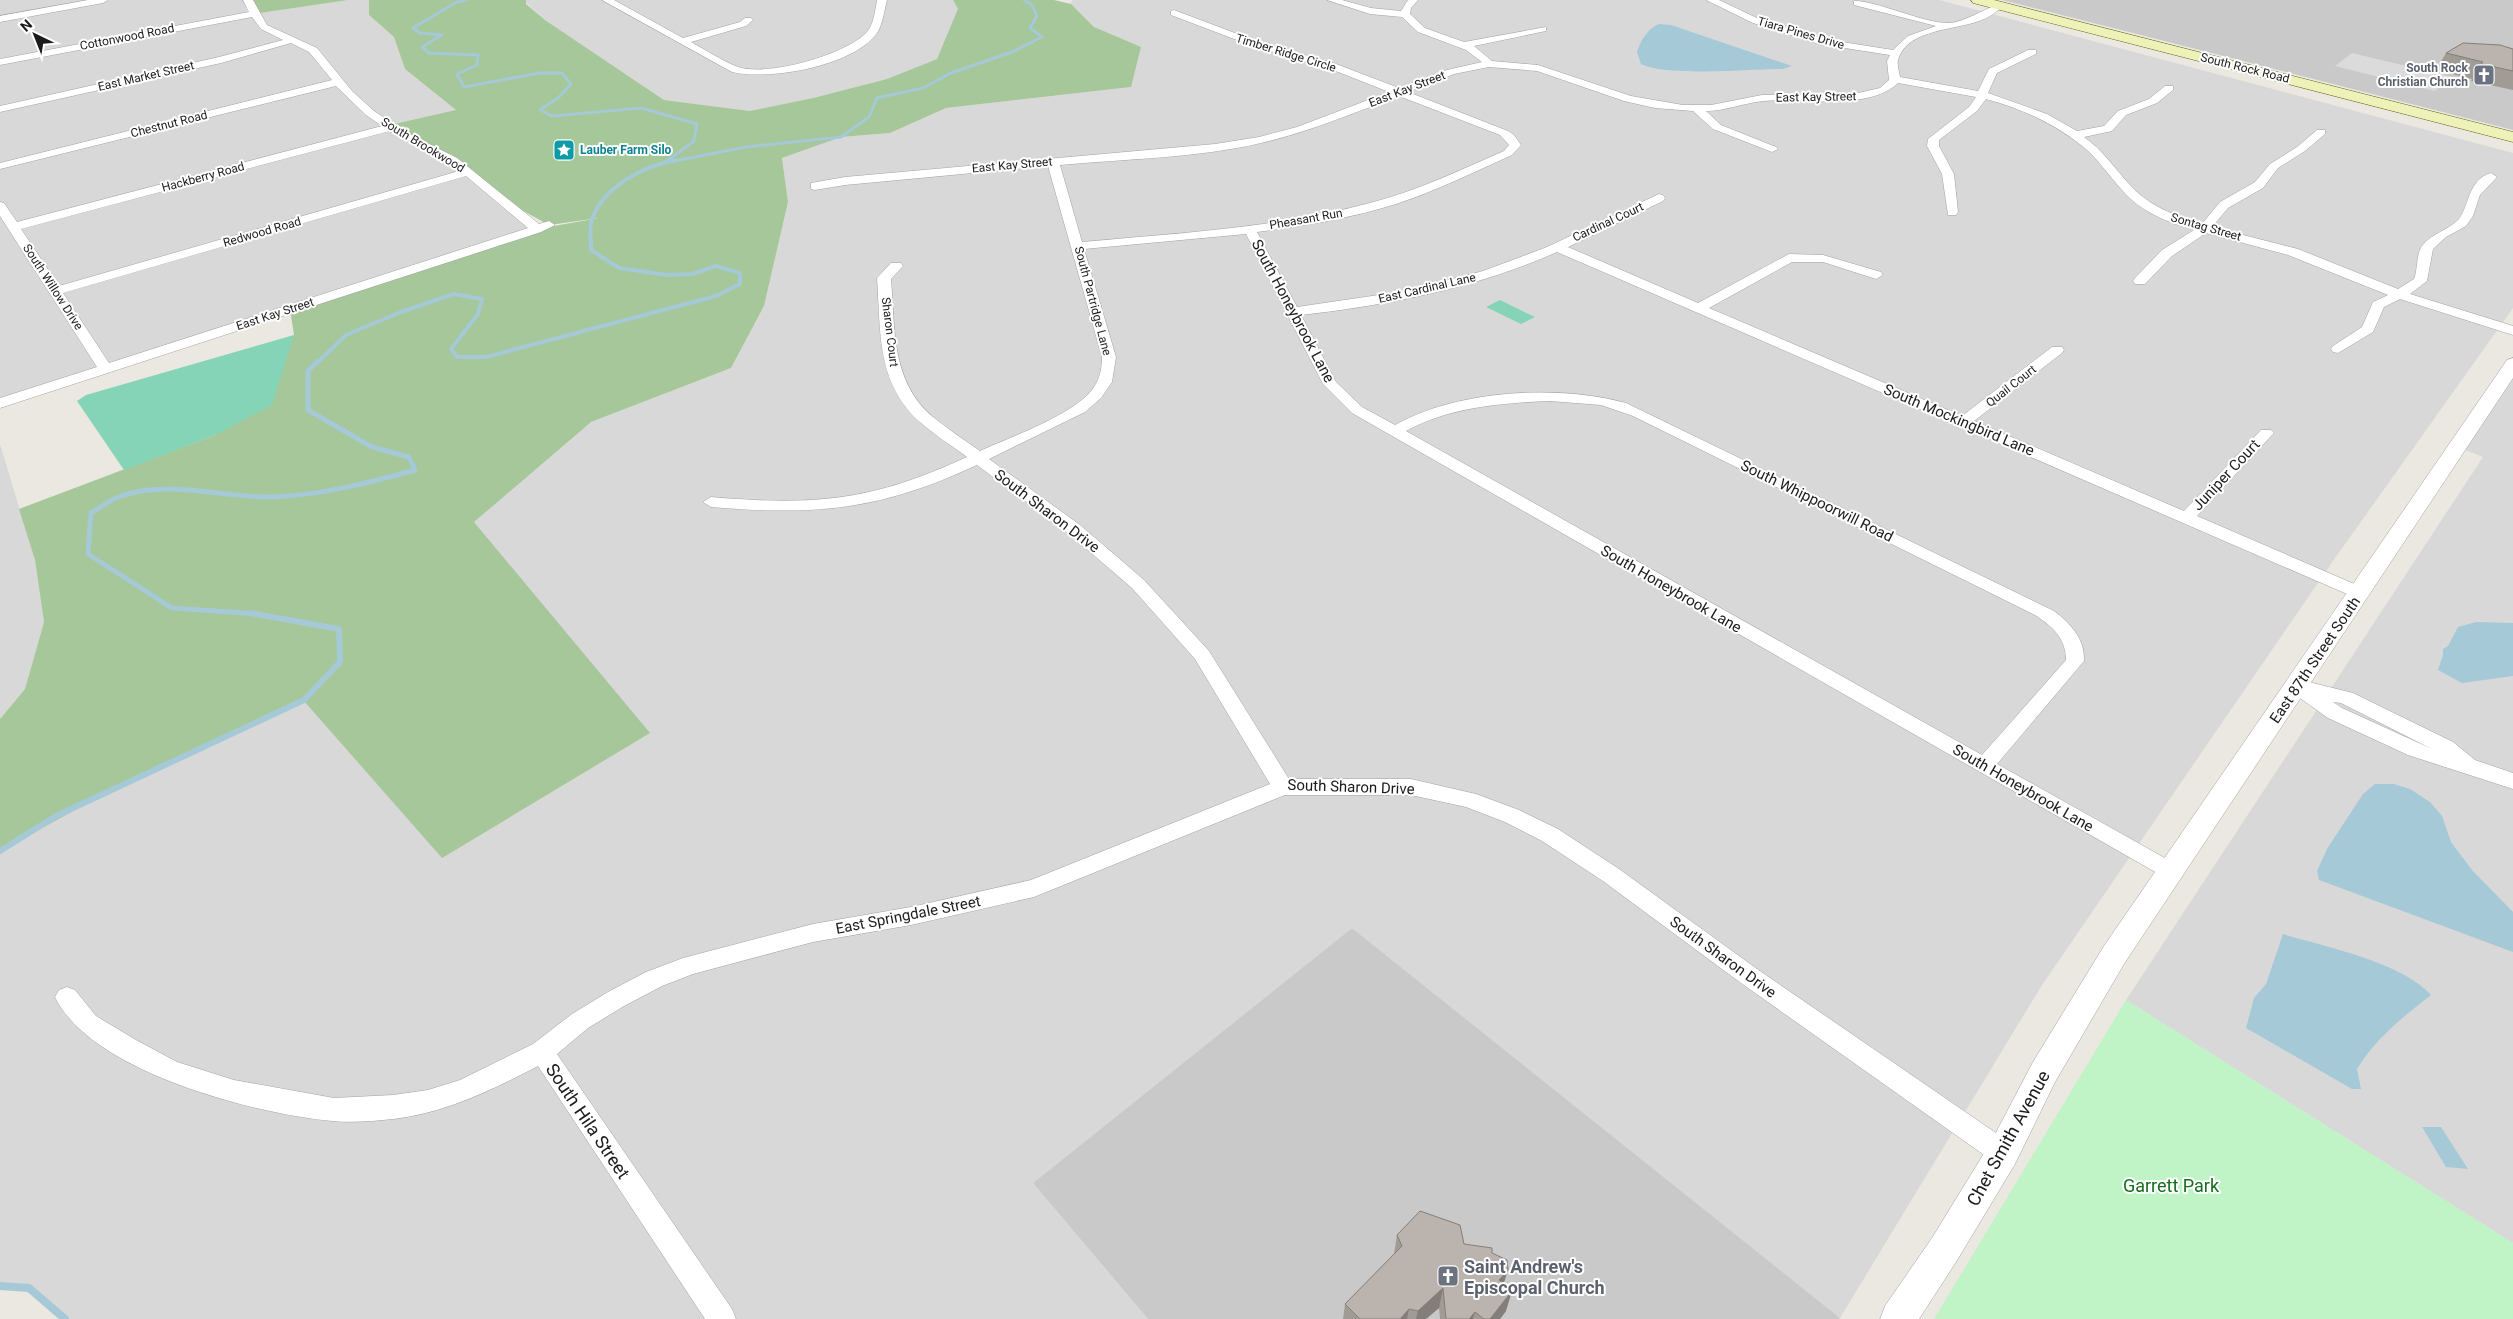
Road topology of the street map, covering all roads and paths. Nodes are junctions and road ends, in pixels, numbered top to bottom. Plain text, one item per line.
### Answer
1 (103, 0) edge
2 (248, 0) edge
3 (607, 0) edge
4 (882, 0) edge
5 (1332, 0) edge
6 (1413, 0) edge
7 (1711, 0) edge
8 (1978, 0) edge
9 (631, 2) dead end
10 (1857, 2) dead end
11 (618, 6) junction
12 (1999, 6) junction
13 (1174, 13) dead end
14 (255, 14) junction
15 (1405, 14) junction
16 (0, 19) edge
17 (748, 20) dead end
18 (1953, 25) junction
19 (1543, 29) dead end
20 (292, 40) junction
21 (682, 41) junction
22 (1465, 45) junction
23 (2032, 52) dead end
24 (1896, 53) junction
25 (0, 62) edge
26 (1489, 64) junction
27 (1895, 79) junction
28 (338, 82) junction
29 (2169, 88) dead end
30 (1398, 92) junction
31 (1982, 95) junction
32 (1696, 108) junction
33 (0, 109) edge
34 (392, 127) junction
35 (2320, 132) dead end
36 (2075, 135) junction
37 (2513, 137) edge
38 (1514, 141) joint
39 (1772, 149) dead end
40 (1053, 162) junction
41 (0, 166) edge
42 (468, 172) junction
43 (2491, 177) dead end
44 (815, 186) dead end
45 (1659, 198) dead end
46 (0, 206) edge
47 (1952, 212) dead end
48 (14, 227) junction
49 (543, 227) joint
50 (1249, 228) junction
51 (2204, 229) junction
52 (1078, 246) junction
53 (1556, 246) junction
54 (896, 266) dead end
55 (1876, 275) dead end
56 (2140, 281) dead end
57 (56, 291) junction
58 (2399, 294) junction
59 (1699, 308) junction
60 (1292, 312) junction
61 (2513, 332) edge
62 (2338, 349) dead end
63 (2057, 350) dead end
64 (105, 368) junction
65 (2510, 376) edge
66 (0, 402) edge
67 (1964, 422) junction
68 (1394, 432) junction
69 (2266, 433) dead end
70 (977, 458) junction
71 (711, 502) dead end
72 (2186, 518) junction
73 (2360, 593) junction
74 (2297, 686) junction
75 (1984, 766) junction
76 (2471, 766) joint
77 (2513, 782) edge
78 (1283, 787) junction
79 (2171, 872) junction
80 (2114, 955) joint
81 (67, 997) dead end
82 (542, 1052) junction
83 (2003, 1153) junction
84 (722, 1319) edge
85 (1898, 1319) edge

1 - 16 street
2 - 14 street, South Brookwood
3 - 11 street
4 - 21 street
5 - 15 street
6 - 15 street
7 - 24 street, Tiara Pines Drive
8 - 12 main road, South Rock Road
9 - 11 street
10 - 18 street
11 - 21 street
12 - 18 street
12 - 37 main road, South Rock Road
13 - 30 street, Timber Ridge Circle
14 - 20 street, South Brookwood
14 - 25 street, Cottonwood Road
15 - 22 street
17 - 21 street
18 - 24 street
19 - 22 street
20 - 28 street, South Brookwood
20 - 33 street, East Market Street
22 - 26 street
23 - 31 street
24 - 27 street
26 - 30 street, East Kay Street
26 - 32 street, East Kay Street
27 - 31 street, Sontag Street
27 - 32 street, East Kay Street
28 - 34 street, South Brookwood
28 - 41 street, Chestnut Road
29 - 36 street
30 - 38 street, Timber Ridge Circle
30 - 40 street, East Kay Street
31 - 36 street, Sontag Street
31 - 47 street
32 - 39 street
34 - 42 street, South Brookwood
34 - 48 street, Hackberry Road
35 - 51 street
36 - 51 street, Sontag Street
38 - 50 street, Pheasant Run
40 - 44 street, East Kay Street
40 - 52 street, South Partridge Lane
42 - 49 street, South Brookwood
42 - 57 street, Redwood Road
43 - 58 street
45 - 53 street, Cardinal Court
46 - 48 street, South Willow Drive
48 - 57 street, South Willow Drive
49 - 64 street, East Kay Street
50 - 52 street, Pheasant Run
50 - 60 street, South Honeybrook Lane
51 - 56 street
51 - 58 street, Sontag Street
52 - 70 street, South Partridge Lane
53 - 59 street, South Mockingbird Lane
53 - 60 street, East Cardinal Lane
54 - 70 street, Sharon Court
55 - 59 street
57 - 64 street, South Willow Drive
58 - 61 street, Sontag Street
58 - 62 street
59 - 67 street, South Mockingbird Lane
60 - 68 street, South Honeybrook Lane
63 - 67 street, Quail Court
64 - 66 street, East Kay Street
65 - 73 street, East 87th Street South
67 - 72 street, South Mockingbird Lane
68 - 75 street, South Honeybrook Lane
68 - 75 street, South Whippoorwill Road
69 - 72 street, Juniper Court
70 - 71 street
70 - 78 street, South Sharon Drive
72 - 73 street, South Mockingbird Lane
73 - 74 street, East 87th Street South
74 - 76 street
74 - 79 street, East 87th Street South
75 - 79 street, South Honeybrook Lane
76 - 77 street
78 - 82 street, East Springdale Street
78 - 83 street, South Sharon Drive
79 - 80 street, East 87th Street South
80 - 83 street, Chet Smith Avenue
81 - 82 street, South Hila Street
82 - 84 street, South Hila Street
83 - 85 street, Chet Smith Avenue

